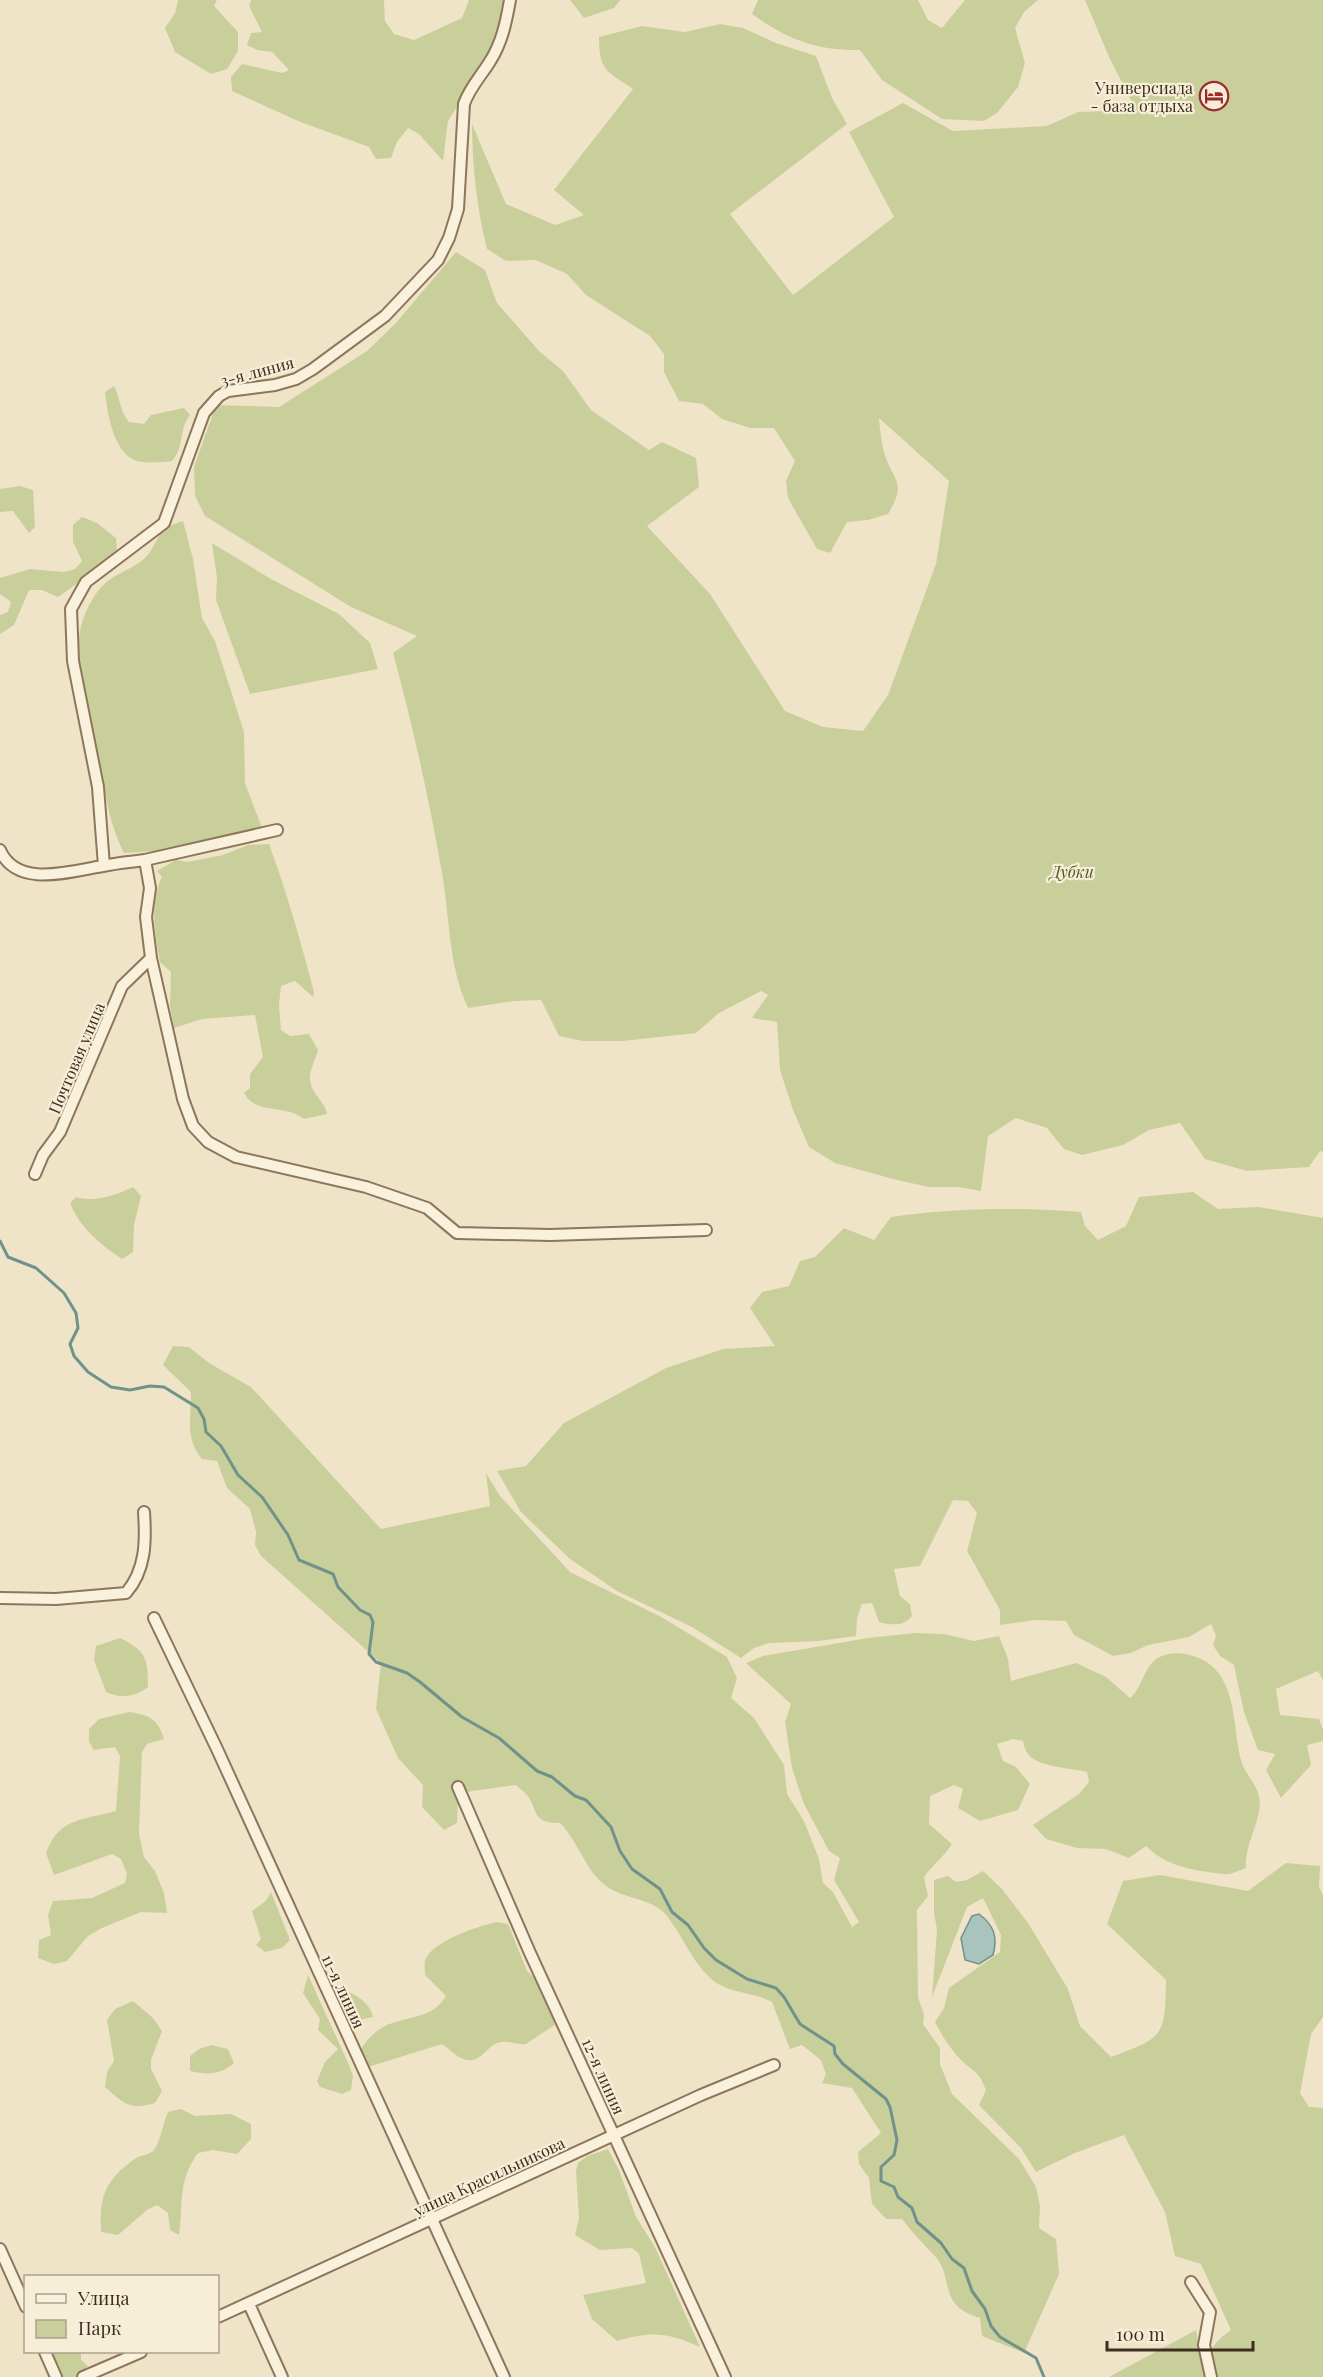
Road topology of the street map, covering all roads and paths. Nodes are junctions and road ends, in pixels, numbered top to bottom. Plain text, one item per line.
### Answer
1 (510, 0) edge
2 (277, 830) dead end
3 (0, 850) edge
4 (145, 860) junction
5 (104, 866) junction
6 (151, 958) junction
7 (35, 1174) dead end
8 (706, 1230) dead end
9 (144, 1512) dead end
10 (0, 1598) edge
11 (154, 1618) dead end
12 (458, 1787) dead end
13 (774, 2065) dead end
14 (614, 2135) junction
15 (432, 2219) junction
16 (0, 2249) edge
17 (1191, 2282) dead end
18 (24, 2303) edge
19 (249, 2304) junction
20 (219, 2318) edge
21 (45, 2353) edge
22 (139, 2353) edge
23 (56, 2377) edge
24 (83, 2377) edge
25 (282, 2377) edge
26 (504, 2377) edge
27 (724, 2377) edge
28 (1211, 2377) edge

1 - 5 street, 3-я линия
2 - 4 street
3 - 5 street
4 - 5 street
4 - 6 street
6 - 7 street, Почтовая улица
6 - 8 street
9 - 10 street
11 - 15 street, 11-я линия
12 - 14 street, 12-я линия
13 - 14 street, улица Красильникова
14 - 15 street, улица Красильникова
14 - 27 street, 12-я линия
15 - 19 street, улица Красильникова
15 - 26 street, 11-я линия
16 - 18 street
17 - 28 street
19 - 20 street, улица Красильникова
19 - 25 street
21 - 23 street
22 - 24 street

